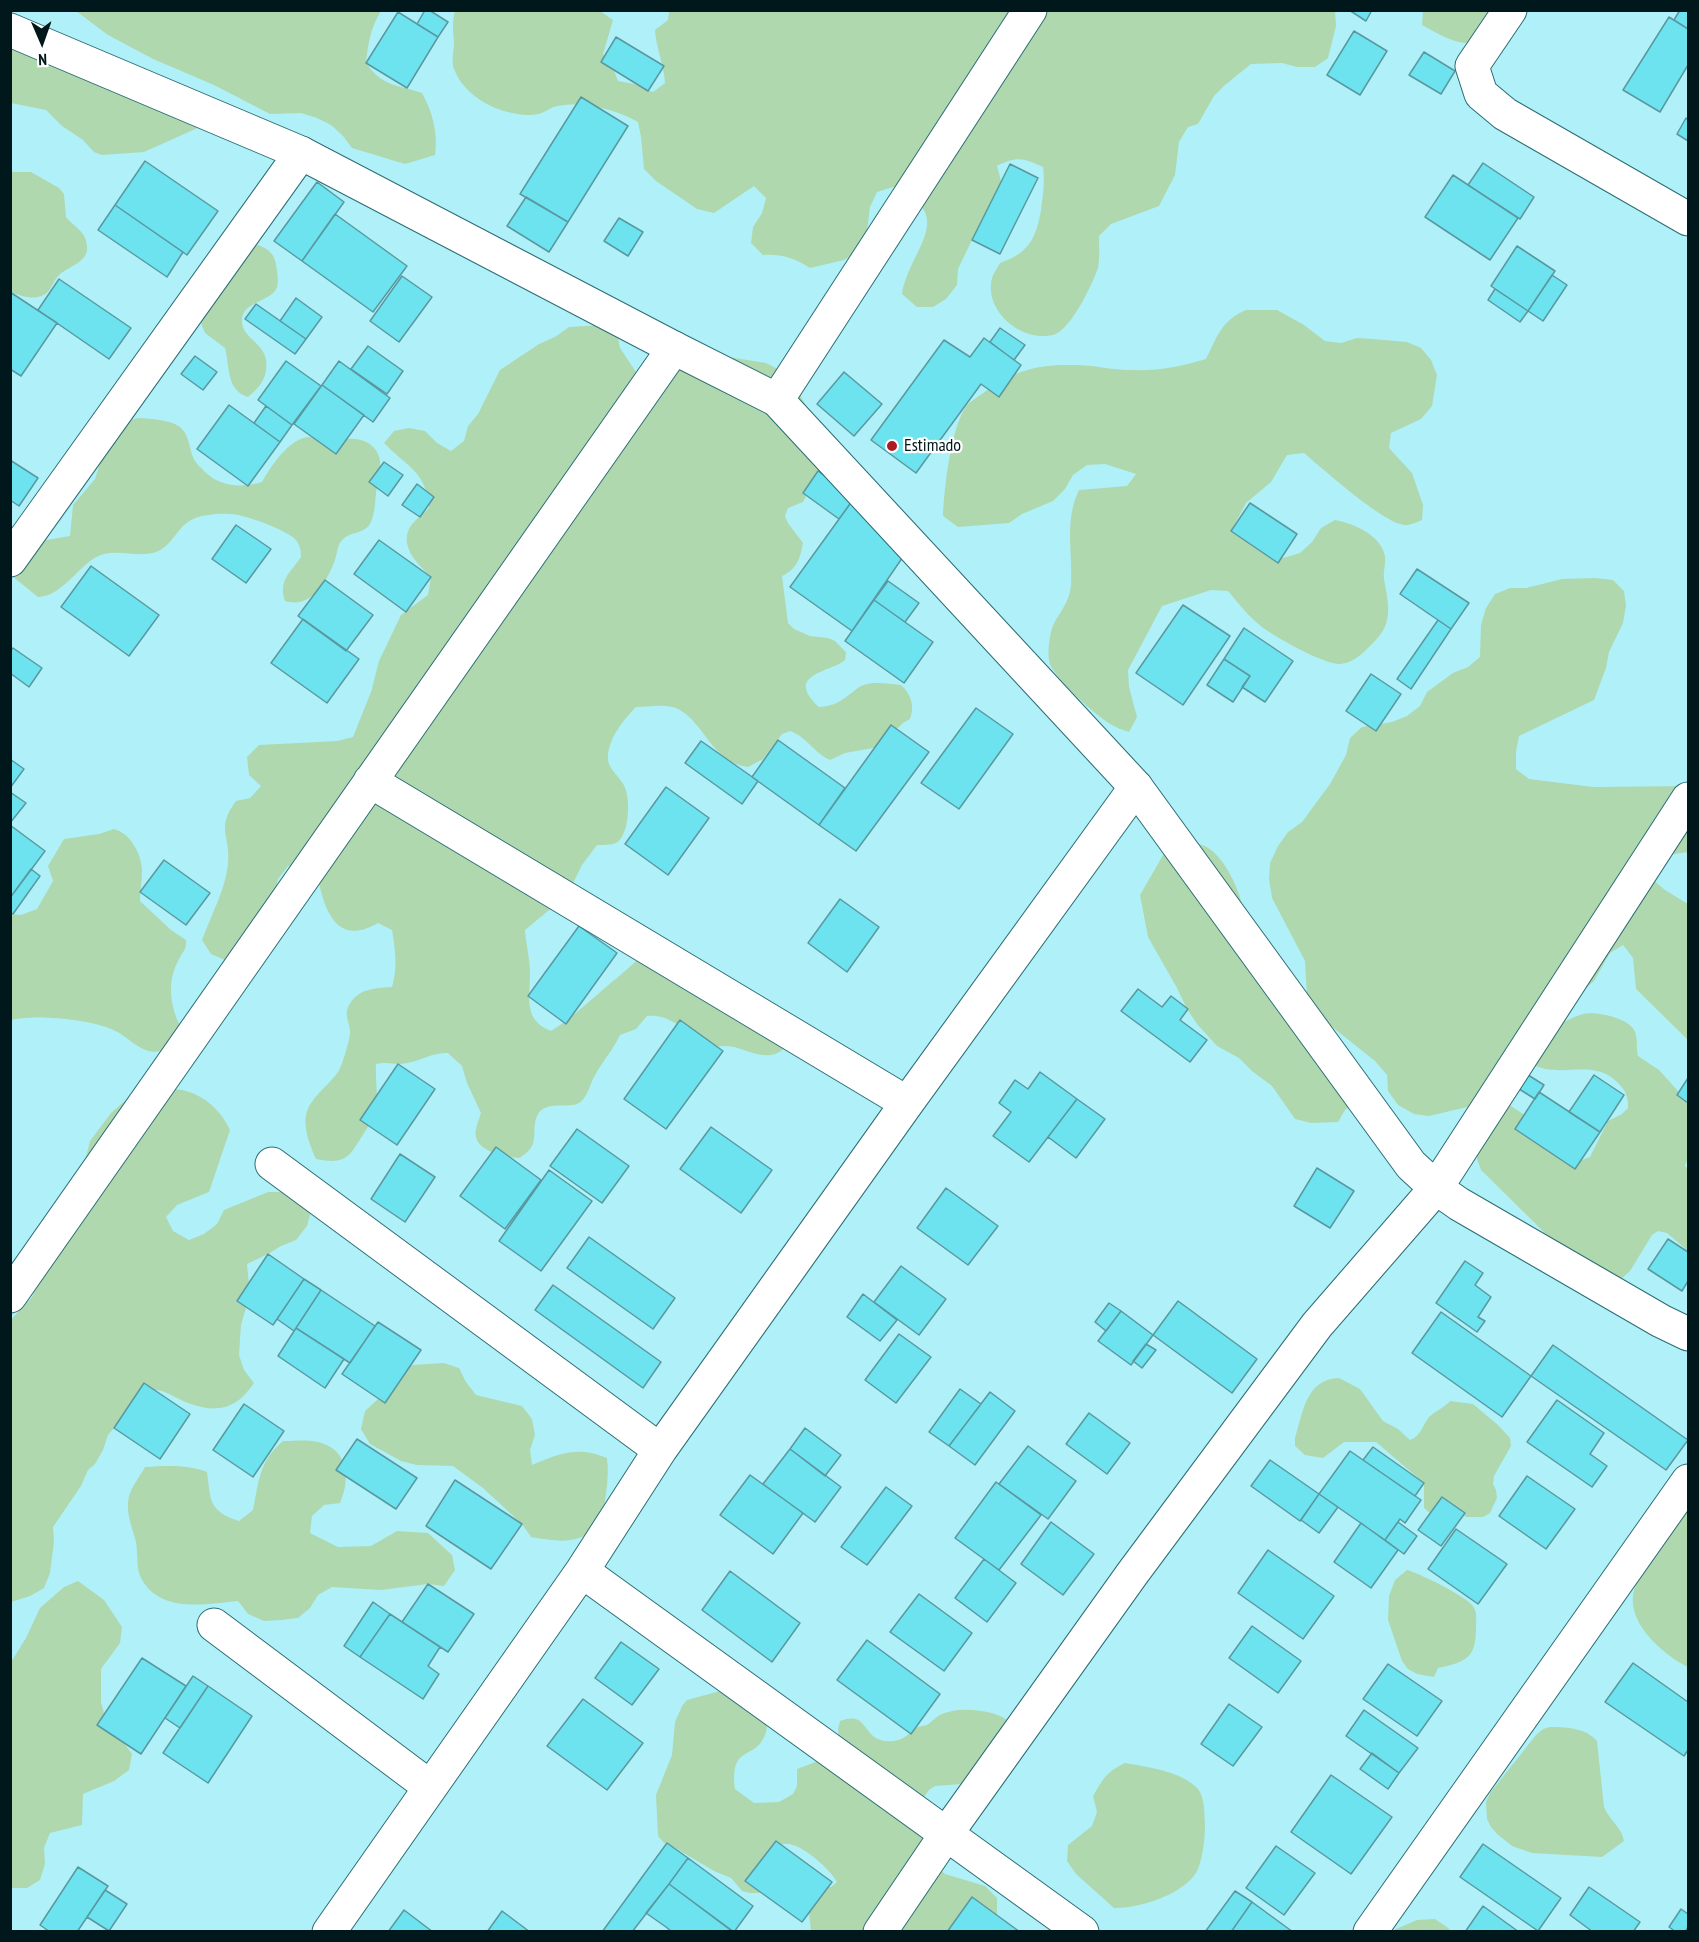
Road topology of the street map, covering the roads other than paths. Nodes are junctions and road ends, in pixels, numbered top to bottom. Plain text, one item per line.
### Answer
1 (1030, 10) edge
2 (1510, 10) edge
3 (10, 30) edge
4 (302, 153) junction
5 (1689, 219) edge
6 (674, 348) junction
7 (777, 400) junction
8 (10, 560) edge
9 (370, 781) junction
10 (1136, 787) junction
11 (1689, 799) edge
12 (907, 1103) junction
13 (272, 1164) dead end
14 (1436, 1188) junction
15 (10, 1296) edge
16 (1689, 1334) edge
17 (660, 1450) junction
18 (1689, 1481) edge
19 (582, 1571) junction
20 (214, 1625) dead end
21 (430, 1787) junction
22 (947, 1833) junction
23 (329, 1932) edge
24 (880, 1932) edge
25 (1082, 1932) edge
26 (1370, 1932) edge

1 - 7 street
2 - 5 street
3 - 4 street
4 - 6 street
4 - 8 street
6 - 7 street
6 - 9 street
7 - 10 street
9 - 12 street
9 - 15 street
10 - 12 street
10 - 14 street
11 - 14 street
12 - 17 street
13 - 17 street
14 - 16 street
14 - 22 street
17 - 19 street
18 - 26 street
19 - 21 street
19 - 22 street
20 - 21 street
21 - 23 street
22 - 24 street
22 - 25 street

